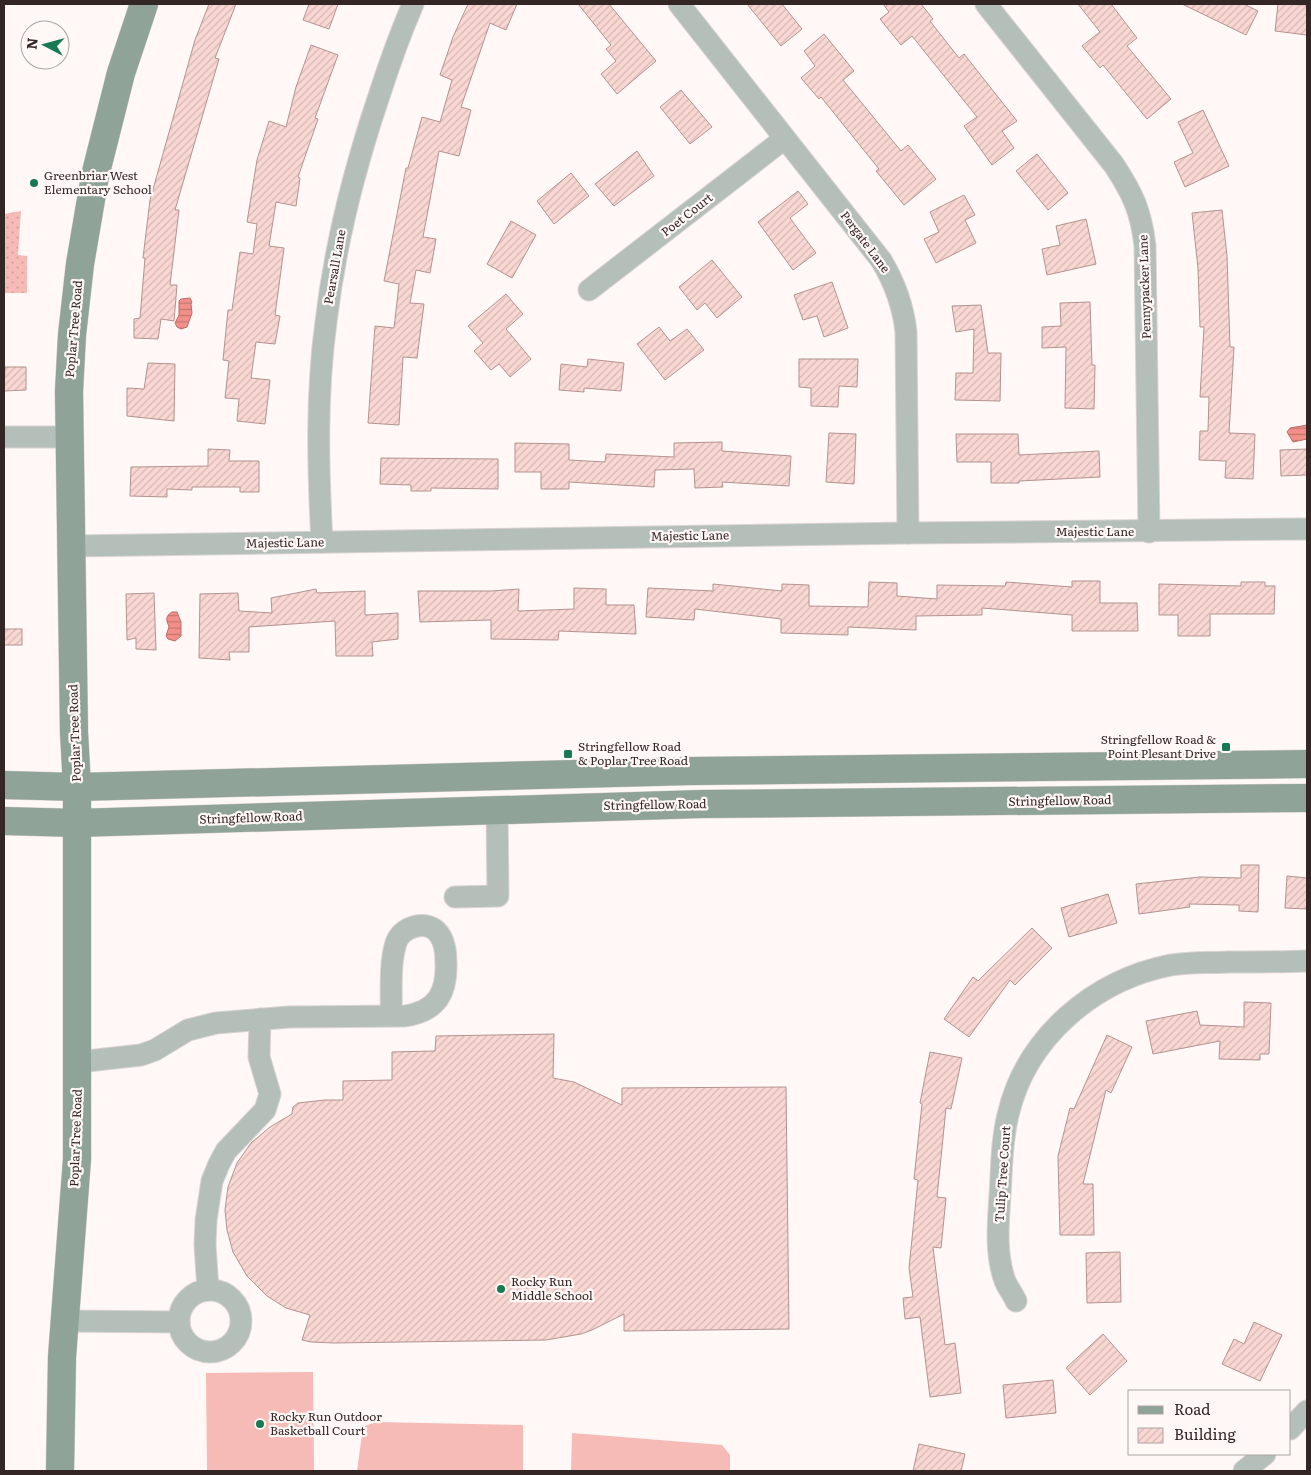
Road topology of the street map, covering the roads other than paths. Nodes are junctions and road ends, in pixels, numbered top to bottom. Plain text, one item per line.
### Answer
1 (144, 4) edge
2 (413, 4) edge
3 (679, 4) edge
4 (986, 4) edge
5 (784, 139) junction
6 (590, 290) dead end
7 (4, 437) edge
8 (70, 437) junction
9 (1307, 529) edge
10 (1149, 532) junction
11 (908, 533) junction
12 (322, 542) junction
13 (72, 546) junction
14 (1307, 764) edge
15 (4, 785) edge
16 (78, 787) junction
17 (1307, 798) edge
18 (497, 809) junction
19 (4, 821) edge
20 (78, 823) junction
21 (455, 897) dead end
22 (1307, 961) edge
23 (391, 1016) dead end
24 (260, 1019) junction
25 (78, 1062) junction
26 (208, 1290) junction
27 (1016, 1301) dead end
28 (64, 1321) junction
29 (179, 1322) junction
30 (1307, 1411) edge
31 (1291, 1428) edge
32 (1264, 1455) edge
33 (60, 1471) edge
34 (1244, 1471) edge

1 - 8 main road, Poplar Tree Road
2 - 12 street, Pearsall Lane
3 - 5 street, Pergate Lane
4 - 10 street, Pennypacker Lane
5 - 6 street, Poet Court
5 - 11 street, Pergate Lane
7 - 8 street
8 - 13 main road, Poplar Tree Road
9 - 10 street, Majestic Lane
10 - 11 street, Majestic Lane
11 - 12 street, Majestic Lane
12 - 13 street, Majestic Lane
13 - 16 main road, Poplar Tree Road
14 - 16 main road
15 - 16 main road
16 - 20 main road, Poplar Tree Road
17 - 18 main road, Stringfellow Road
18 - 20 main road, Stringfellow Road
18 - 21 street
19 - 20 main road, Stringfellow Road
20 - 25 main road, Poplar Tree Road
22 - 27 street, Tulip Tree Court
23 - 24 street
24 - 25 street
24 - 26 street
25 - 28 main road, Poplar Tree Road
26 - 29 street
26 - 29 street
28 - 29 street
28 - 33 main road, Poplar Tree Road
30 - 31 street
32 - 34 street

